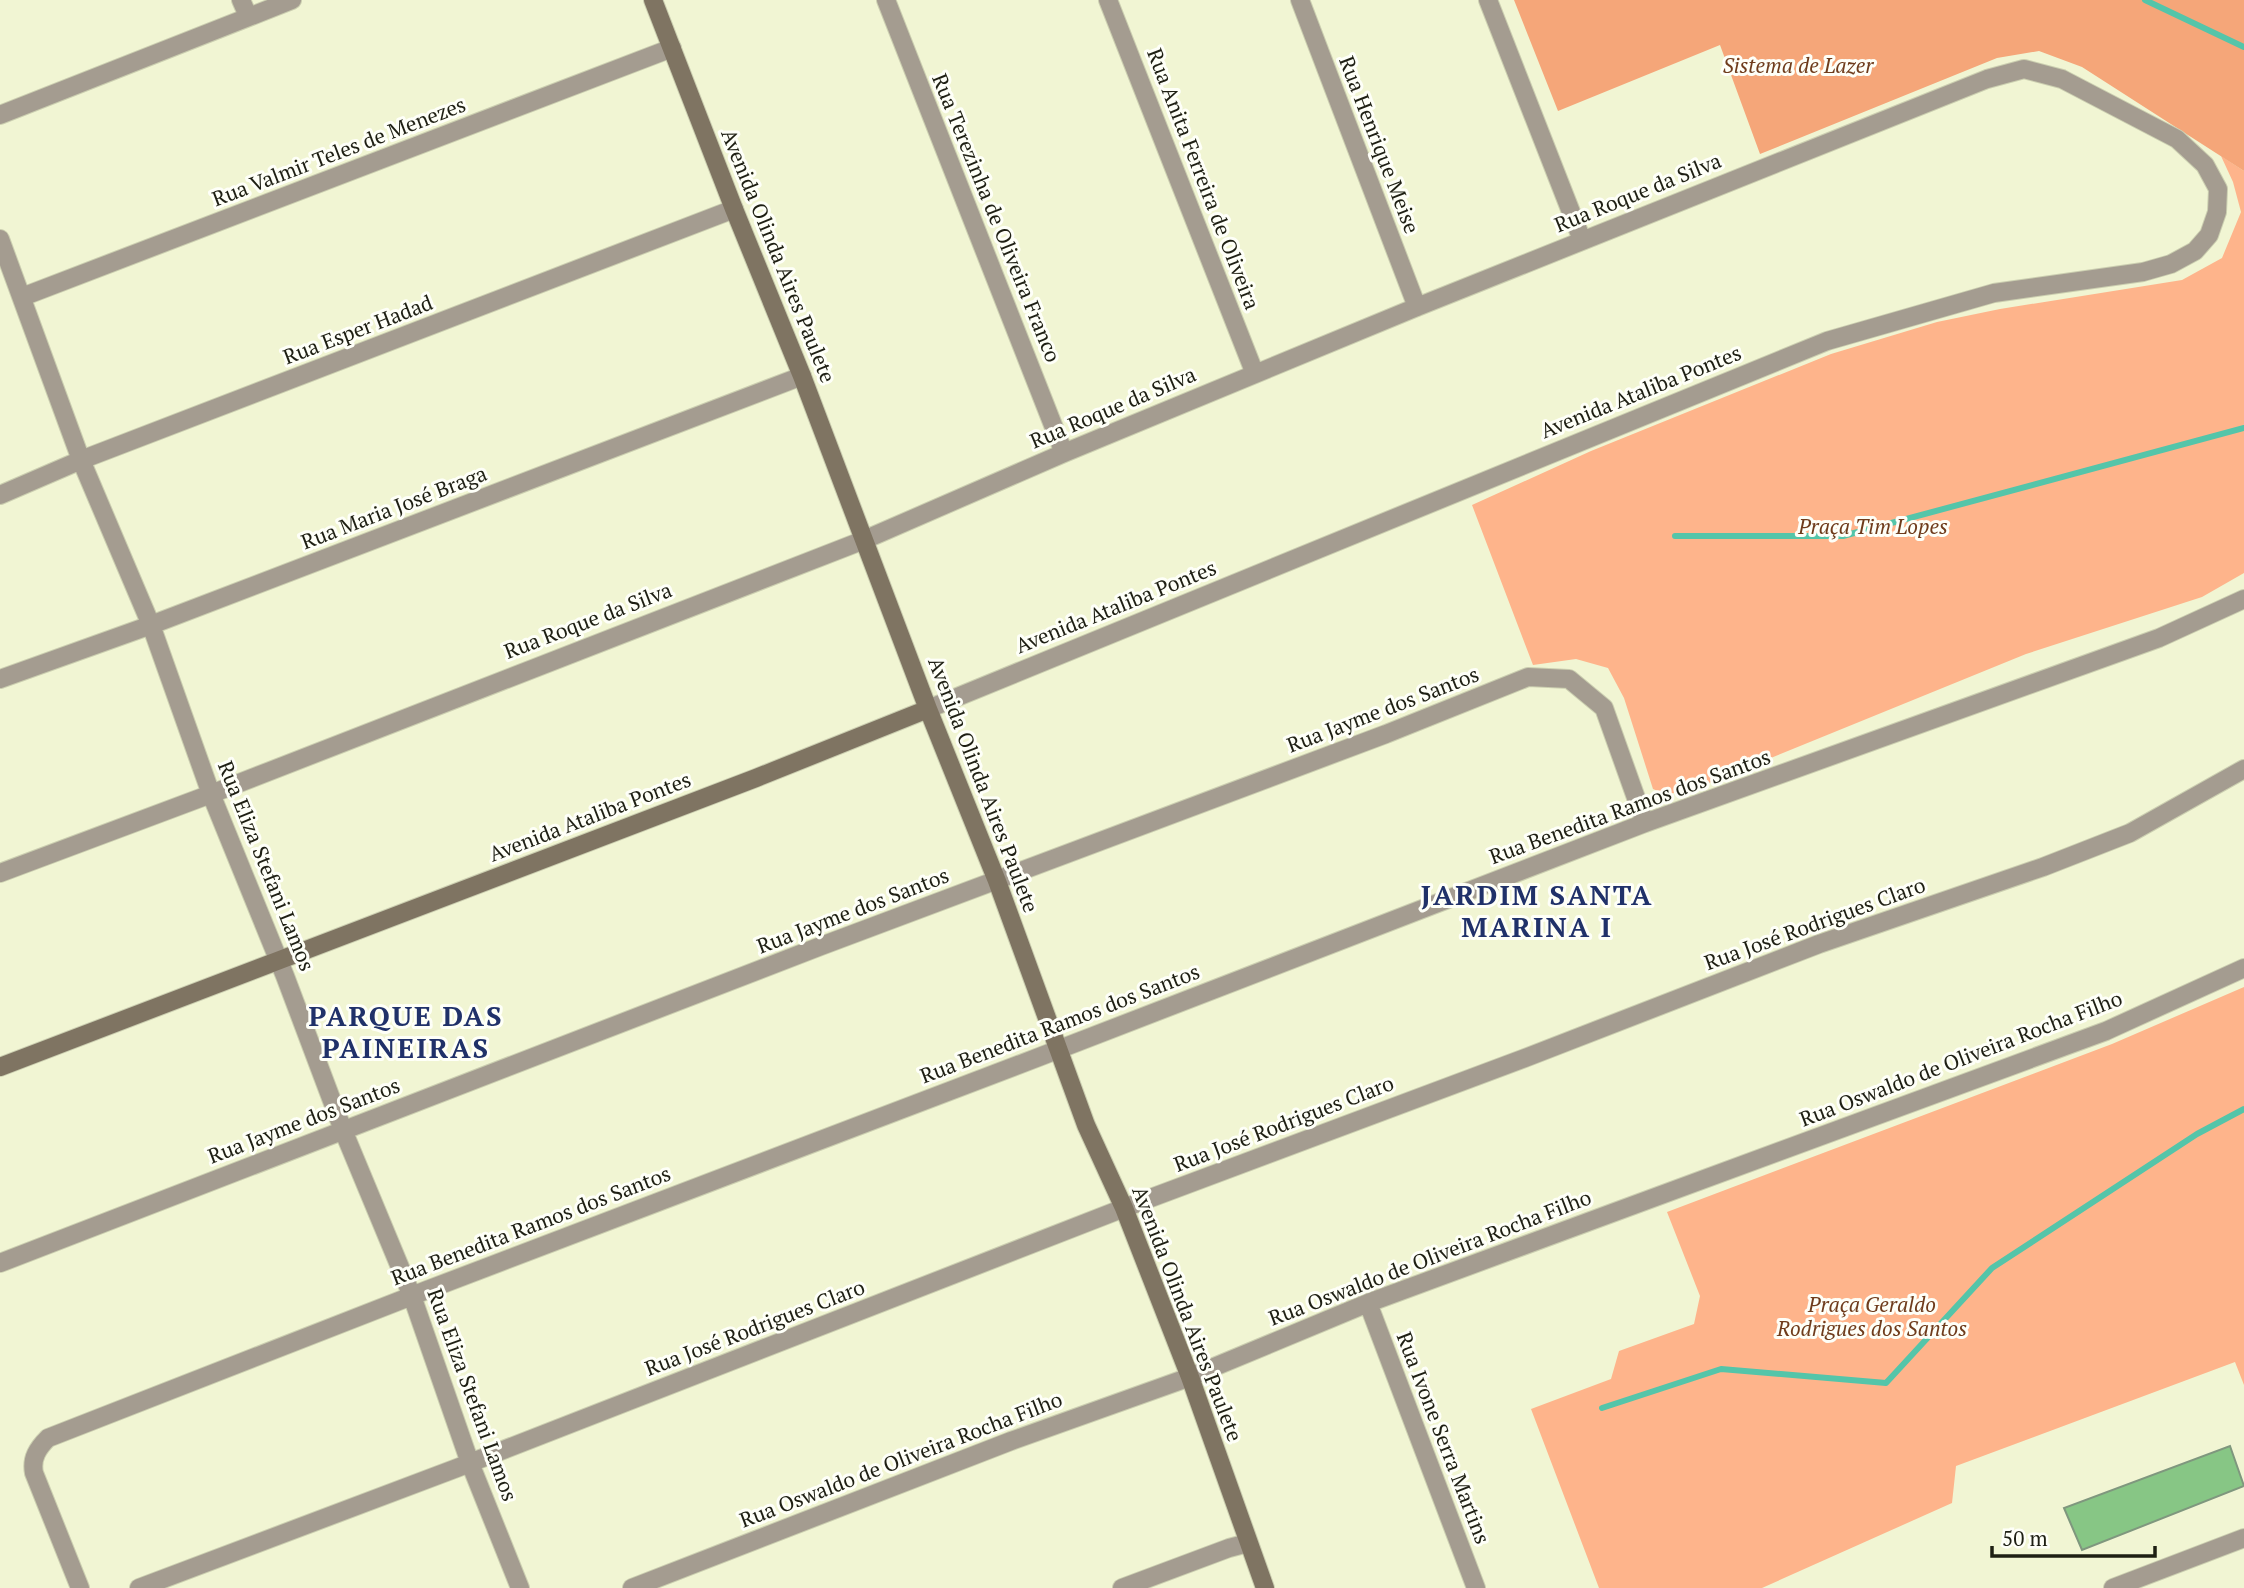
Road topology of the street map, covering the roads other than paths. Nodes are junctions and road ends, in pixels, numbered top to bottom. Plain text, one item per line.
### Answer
1 (292, 0) edge
2 (653, 0) edge
3 (886, 0) edge
4 (1108, 0) edge
5 (1300, 0) edge
6 (1488, 0) edge
7 (245, 8) edge
8 (672, 48) junction
9 (0, 115) edge
10 (2218, 190) joint
11 (734, 209) junction
12 (0, 239) edge
13 (1582, 240) junction
14 (22, 297) junction
15 (1417, 307) junction
16 (1255, 374) junction
17 (802, 376) junction
18 (1064, 453) junction
19 (81, 460) junction
20 (0, 495) edge
21 (864, 540) junction
22 (2244, 599) edge
23 (151, 625) junction
24 (0, 679) edge
25 (928, 709) junction
26 (2244, 769) edge
27 (211, 794) junction
28 (1645, 823) junction
29 (0, 873) edge
30 (997, 881) junction
31 (279, 960) junction
32 (2244, 968) edge
33 (1058, 1050) junction
34 (0, 1067) edge
35 (343, 1130) junction
36 (1124, 1208) junction
37 (0, 1263) edge
38 (412, 1296) junction
39 (1368, 1303) junction
40 (1190, 1377) junction
41 (470, 1463) junction
42 (2244, 1538) edge
43 (1248, 1543) junction
44 (80, 1588) edge
45 (139, 1588) edge
46 (520, 1588) edge
47 (632, 1588) edge
48 (1122, 1588) edge
49 (1265, 1588) edge
50 (1476, 1588) edge
51 (2113, 1588) edge

1 - 7 street
2 - 8 street, Avenida Olinda Aires Paulete
3 - 18 street, Rua Terezinha de Oliveira Franco
4 - 16 street, Rua Anita Ferreira de Oliveira
5 - 15 street, Rua Henrique Meise
6 - 13 street
7 - 9 street
8 - 11 street, Avenida Olinda Aires Paulete
8 - 14 street, Rua Valmir Teles de Menezes
10 - 13 street, Rua Roque da Silva
10 - 25 street, Avenida Ataliba Pontes
11 - 17 street, Avenida Olinda Aires Paulete
11 - 19 street, Rua Esper Hadad
12 - 14 street, Rua Eliza Stefani Lamos
13 - 15 street, Rua Roque da Silva
14 - 19 street, Rua Eliza Stefani Lamos
15 - 16 street, Rua Roque da Silva
16 - 18 street, Rua Roque da Silva
17 - 21 street, Avenida Olinda Aires Paulete
17 - 23 street, Rua Maria José Braga
18 - 21 street, Rua Roque da Silva
19 - 20 street, Rua Esper Hadad
19 - 23 street, Rua Eliza Stefani Lamos
21 - 25 street, Avenida Olinda Aires Paulete
21 - 27 street, Rua Roque da Silva
22 - 28 street, Rua Benedita Ramos dos Santos
23 - 24 street, Rua Maria José Braga
23 - 27 street, Rua Eliza Stefani Lamos
25 - 30 street, Avenida Olinda Aires Paulete
25 - 31 street, Avenida Ataliba Pontes
26 - 36 street, Rua José Rodrigues Claro
27 - 29 street, Rua Roque da Silva
27 - 31 street, Rua Eliza Stefani Lamos
28 - 30 street, Rua Jayme dos Santos
28 - 33 street, Rua Benedita Ramos dos Santos
30 - 33 street, Avenida Olinda Aires Paulete
30 - 35 street, Rua Jayme dos Santos
31 - 34 street, Avenida Ataliba Pontes
31 - 35 street, Rua Eliza Stefani Lamos
32 - 39 street, Rua Oswaldo de Oliveira Rocha Filho
33 - 36 street, Avenida Olinda Aires Paulete
33 - 38 street, Rua Benedita Ramos dos Santos
35 - 37 street, Rua Jayme dos Santos
35 - 38 street, Rua Eliza Stefani Lamos
36 - 40 street, Avenida Olinda Aires Paulete
36 - 41 street, Rua José Rodrigues Claro
38 - 41 street, Rua Eliza Stefani Lamos
38 - 44 street, Rua Benedita Ramos dos Santos
39 - 40 street, Rua Oswaldo de Oliveira Rocha Filho
39 - 50 street, Rua Ivone Serra Martins
40 - 43 street, Avenida Olinda Aires Paulete
40 - 47 street, Rua Oswaldo de Oliveira Rocha Filho
41 - 45 street, Rua José Rodrigues Claro
41 - 46 street, Rua Eliza Stefani Lamos
42 - 51 street
43 - 48 street
43 - 49 street, Avenida Olinda Aires Paulete

